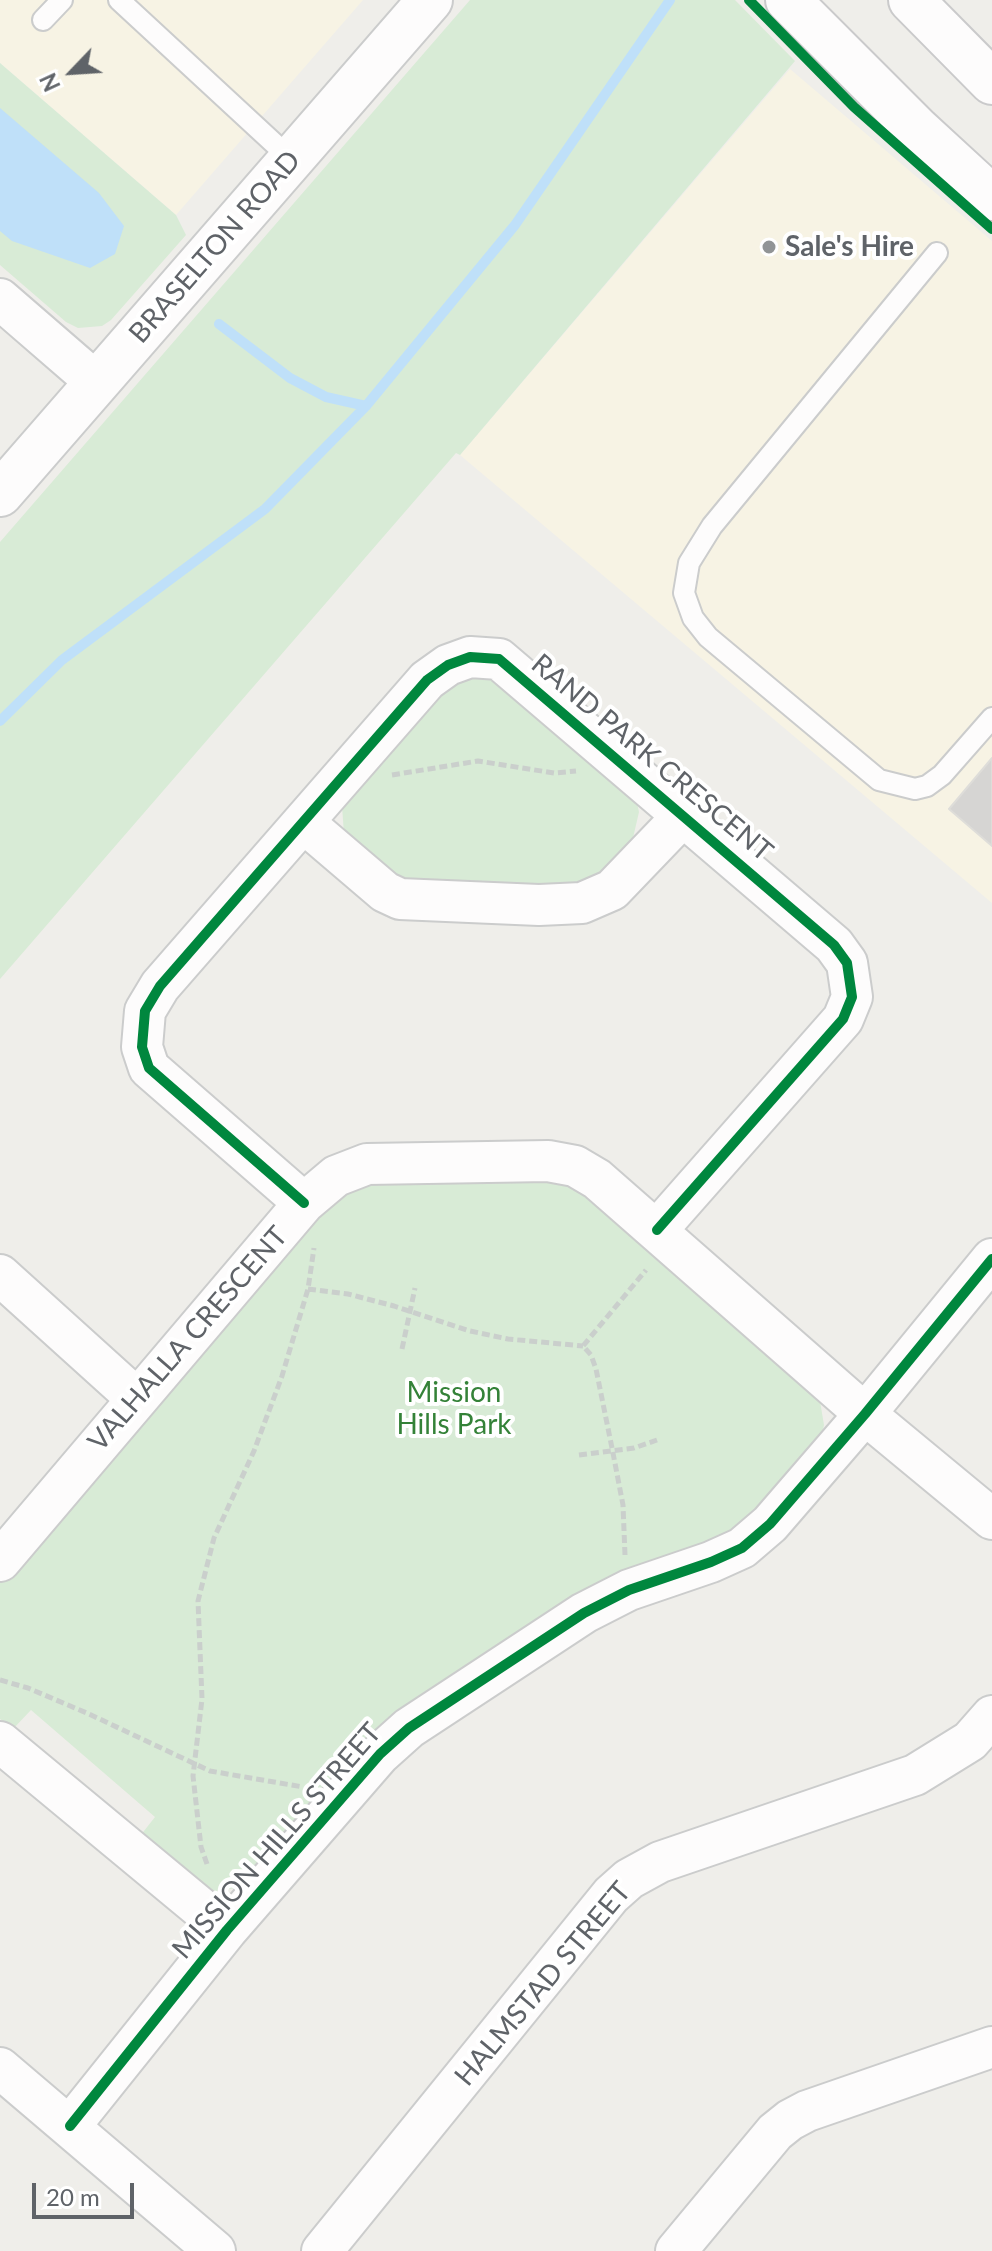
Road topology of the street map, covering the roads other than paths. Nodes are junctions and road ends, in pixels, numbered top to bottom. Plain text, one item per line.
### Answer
1 (62, 0) edge
2 (119, 0) edge
3 (430, 0) edge
4 (788, 0) edge
5 (911, 0) edge
6 (43, 20) dead end
7 (992, 82) edge
8 (291, 159) junction
9 (992, 198) edge
10 (937, 253) dead end
11 (0, 299) edge
12 (97, 383) junction
13 (0, 494) edge
14 (992, 718) edge
15 (683, 816) junction
16 (303, 822) junction
17 (304, 1203) junction
18 (663, 1236) junction
19 (992, 1259) edge
20 (0, 1275) edge
21 (136, 1398) junction
22 (865, 1414) junction
23 (992, 1519) edge
24 (0, 1561) edge
25 (992, 1716) edge
26 (0, 1742) edge
27 (227, 1930) junction
28 (992, 2047) edge
29 (0, 2068) edge
30 (70, 2126) junction
31 (215, 2251) edge
32 (322, 2251) edge
33 (676, 2251) edge

1 - 6 lane
2 - 8 lane
3 - 8 street, BRASELTON ROAD
4 - 9 street
5 - 7 street
8 - 12 street, BRASELTON ROAD
10 - 14 lane
11 - 12 street
12 - 13 street, BRASELTON ROAD
15 - 16 street, RAND PARK CRESCENT
15 - 16 street, RAND PARK CRESCENT
15 - 18 street, RAND PARK CRESCENT
16 - 17 street, RAND PARK CRESCENT
17 - 18 street, VALHALLA CRESCENT
17 - 21 street, VALHALLA CRESCENT
18 - 22 street, VALHALLA CRESCENT
19 - 22 street, MISSION HILLS STREET
20 - 21 street
21 - 24 street, VALHALLA CRESCENT
22 - 23 street, VALHALLA CRESCENT
22 - 27 street, MISSION HILLS STREET
25 - 32 street, HALMSTAD STREET
26 - 27 street
27 - 30 street, MISSION HILLS STREET
28 - 33 street
29 - 30 street
30 - 31 street

